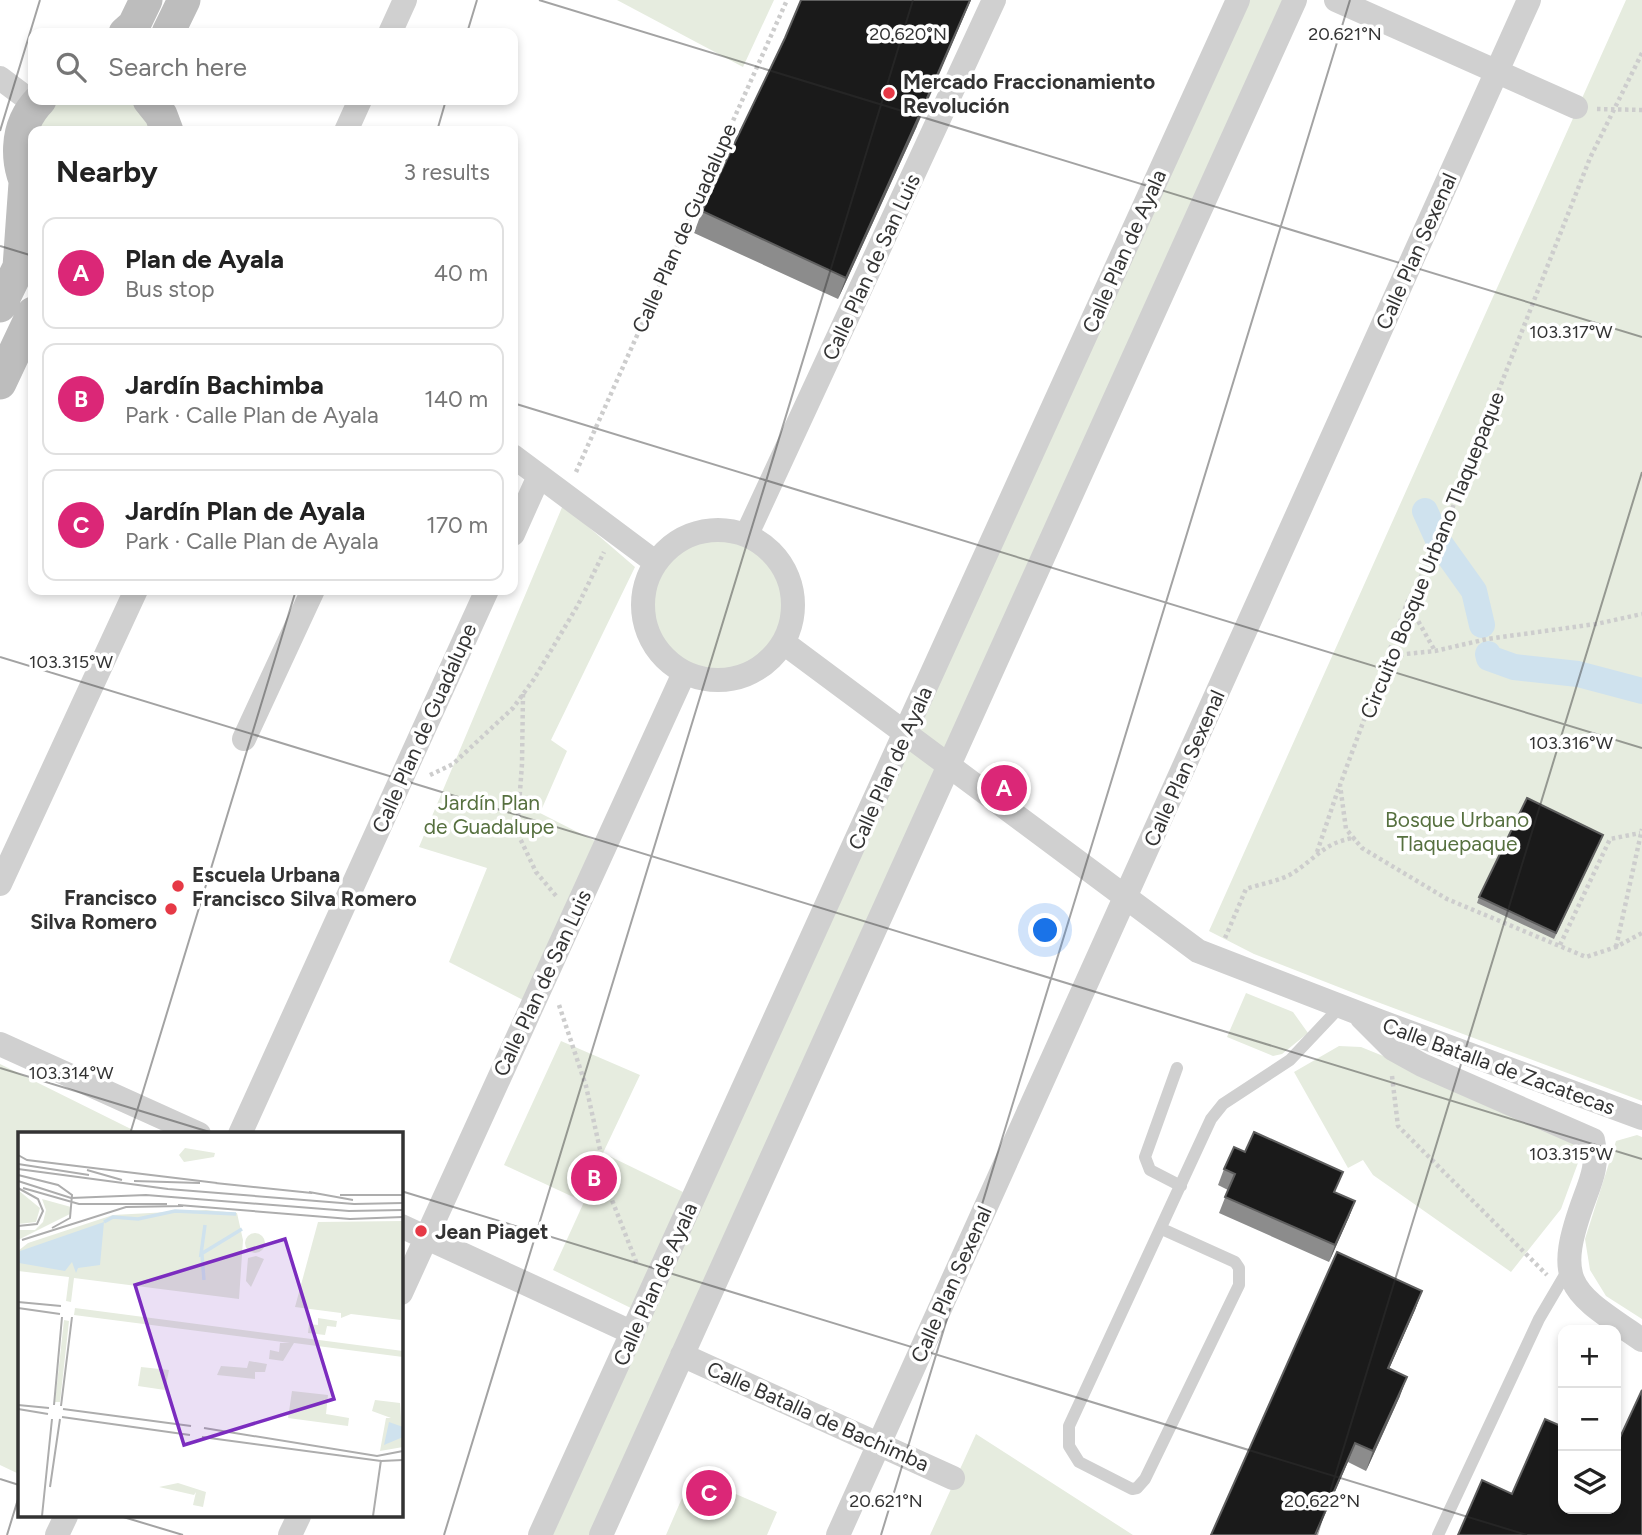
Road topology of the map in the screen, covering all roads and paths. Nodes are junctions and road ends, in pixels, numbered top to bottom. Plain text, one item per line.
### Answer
1 (146, 0) edge
2 (184, 0) edge
3 (405, 0) edge
4 (787, 0) edge
5 (994, 0) edge
6 (1238, 0) edge
7 (1295, 0) edge
8 (1336, 0) edge
9 (1529, 0) edge
10 (131, 28) edge
11 (170, 28) edge
12 (392, 28) edge
13 (1642, 53) edge
14 (1497, 72) junction
15 (0, 78) edge
16 (28, 96) edge
17 (36, 105) edge
18 (358, 105) edge
19 (1576, 107) dead end
20 (1613, 109) junction
21 (1642, 110) edge
22 (348, 126) edge
23 (28, 186) edge
24 (28, 197) edge
25 (0, 306) edge
26 (28, 324) edge
27 (0, 383) edge
28 (518, 460) edge
29 (539, 476) junction
30 (566, 496) junction
31 (518, 523) edge
32 (614, 532) junction
33 (747, 534) junction
34 (655, 562) junction
35 (134, 595) edge
36 (311, 595) edge
37 (485, 595) edge
38 (1407, 603) junction
39 (1642, 614) edge
40 (784, 643) junction
41 (1435, 651) junction
42 (1386, 656) junction
43 (684, 673) junction
44 (523, 693) junction
45 (905, 733) junction
46 (244, 739) dead end
47 (949, 765) junction
48 (1340, 785) junction
49 (396, 791) junction
50 (1641, 831) edge
51 (1362, 848) junction
52 (1317, 853) junction
53 (0, 884) edge
54 (1126, 896) junction
55 (573, 916) junction
56 (1642, 933) edge
57 (1560, 945) junction
58 (1615, 947) junction
59 (1217, 960) junction
60 (548, 971) junction
61 (1348, 1010) junction
62 (0, 1044) edge
63 (1393, 1049) junction
64 (1177, 1068) dead end
65 (1612, 1108) junction
66 (1642, 1118) edge
67 (195, 1132) edge
68 (241, 1132) edge
69 (1593, 1140) junction
70 (1181, 1186) junction
71 (402, 1226) edge
72 (1162, 1229) junction
73 (426, 1238) junction
74 (1564, 1277) junction
75 (402, 1291) edge
76 (650, 1295) junction
77 (633, 1332) junction
78 (1642, 1340) edge
79 (682, 1355) junction
80 (879, 1444) junction
81 (953, 1478) dead end
82 (65, 1518) edge
83 (298, 1518) edge
84 (57, 1535) edge
85 (290, 1535) edge
86 (540, 1535) edge
87 (601, 1535) edge
88 (838, 1535) edge
89 (1438, 1535) edge

1 - 10 street
2 - 11 street
3 - 12 street
4 - 30 path, Calle Plan de Guadalupe
5 - 33 street, Calle Plan de San Luis
6 - 45 street, Calle Plan de Ayala
7 - 47 street
8 - 14 street
9 - 14 street, Calle Plan Sexenal
13 - 20 path, Circuito Bosque Urbano Tlaquepaque
14 - 19 street
14 - 54 street, Calle Plan Sexenal
15 - 16 street
17 - 23 street
18 - 22 street
20 - 21 path
20 - 38 path, Circuito Bosque Urbano Tlaquepaque
24 - 25 street
26 - 27 street
28 - 29 street
29 - 30 street
29 - 31 street
30 - 32 street
32 - 34 street
32 - 44 path
33 - 34 street
33 - 40 street
34 - 43 street
35 - 53 street
36 - 46 street
37 - 49 street, Calle Plan de Guadalupe
38 - 41 path
38 - 42 path, Circuito Bosque Urbano Tlaquepaque
39 - 41 path
40 - 43 street
40 - 45 street, Calle Batalla de Zacatecas
41 - 42 path
42 - 48 path, Circuito Bosque Urbano Tlaquepaque
43 - 55 street, Calle Plan de San Luis
44 - 49 path
44 - 55 path
45 - 47 street, Calle Batalla de Zacatecas
45 - 76 street, Calle Plan de Ayala
47 - 54 street, Calle Batalla de Zacatecas
47 - 79 street
48 - 51 path, Circuito Bosque Urbano Tlaquepaque
48 - 52 path
49 - 68 street, Calle Plan de Guadalupe
50 - 57 path
50 - 58 path
51 - 52 path
51 - 57 path, Circuito Bosque Urbano Tlaquepaque
52 - 59 path
54 - 59 street, Calle Batalla de Zacatecas
54 - 80 street, Calle Plan Sexenal
55 - 60 street, Calle Plan de San Luis
56 - 58 path, Circuito Bosque Urbano Tlaquepaque
57 - 58 path, Circuito Bosque Urbano Tlaquepaque
59 - 61 street, Calle Batalla de Zacatecas
60 - 73 street, Calle Plan de San Luis
60 - 76 path
61 - 63 street, Calle Batalla de Zacatecas
61 - 65 street, Calle Batalla de Zacatecas
61 - 70 lane
62 - 67 street
63 - 69 street, Calle Batalla de Zacatecas
63 - 74 path
64 - 70 lane
65 - 66 street, Calle Batalla de Zacatecas
65 - 69 street
69 - 74 street, Calle Batalla de Zacatecas
70 - 72 lane
71 - 73 street
72 - 72 lane
73 - 75 street, Calle Plan de San Luis
73 - 77 street
74 - 78 street
74 - 89 lane
76 - 77 street, Calle Plan de Ayala
77 - 86 street, Calle Plan de Ayala
79 - 80 street, Calle Batalla de Bachimba
79 - 87 street
80 - 81 street, Calle Batalla de Bachimba
80 - 88 street, Calle Plan Sexenal
82 - 84 street
83 - 85 street

